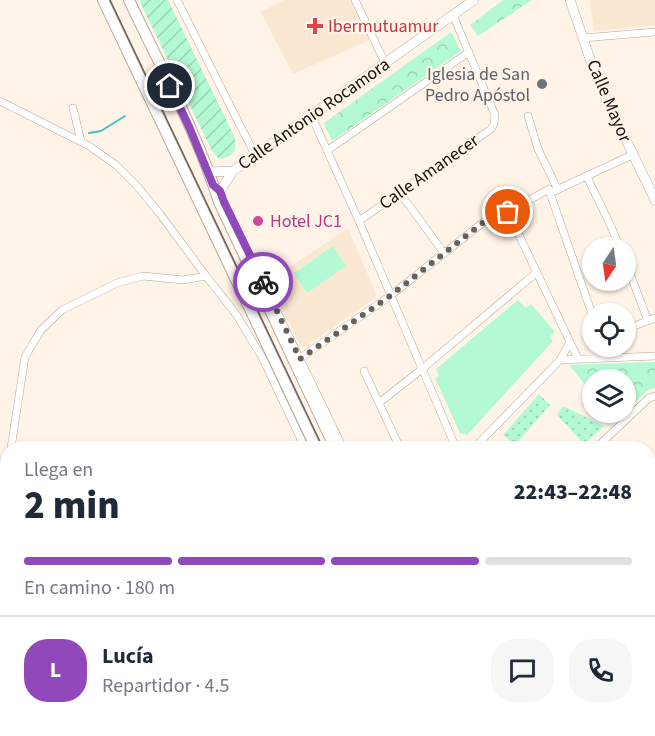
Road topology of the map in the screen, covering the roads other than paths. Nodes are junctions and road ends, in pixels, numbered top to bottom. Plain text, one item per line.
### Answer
1 (102, 0) edge
2 (129, 0) edge
3 (177, 0) edge
4 (355, 0) edge
5 (474, 0) edge
6 (570, 0) edge
7 (453, 15) junction
8 (655, 32) edge
9 (583, 38) junction
10 (469, 52) junction
11 (386, 63) junction
12 (0, 101) edge
13 (73, 108) dead end
14 (311, 115) junction
15 (528, 116) dead end
16 (81, 141) junction
17 (328, 150) junction
18 (632, 154) junction
19 (255, 155) junction
20 (233, 171) junction
21 (208, 172) junction
22 (587, 177) junction
23 (554, 192) junction
24 (217, 193) junction
25 (400, 193) junction
26 (655, 200) edge
27 (508, 212) junction
28 (359, 220) junction
29 (615, 237) edge
30 (444, 253) junction
31 (537, 272) junction
32 (206, 276) junction
33 (636, 285) edge
34 (390, 296) junction
35 (589, 303) edge
36 (651, 319) edge
37 (636, 324) edge
38 (570, 342) junction
39 (655, 356) edge
40 (607, 358) joint
41 (300, 359) junction
42 (578, 359) junction
43 (560, 360) junction
44 (422, 369) junction
45 (364, 371) dead end
46 (652, 397) edge
47 (379, 403) junction
48 (655, 405) edge
49 (12, 441) edge
50 (302, 441) edge
51 (313, 441) edge
52 (332, 441) edge
53 (340, 441) edge
54 (397, 441) edge
55 (453, 441) edge
56 (481, 441) edge
57 (604, 441) edge

1 - 51 main road
2 - 21 main road
3 - 19 street
4 - 11 street
5 - 7 street, Calle Antonio Rocamora
6 - 9 street, Calle Mayor
7 - 10 street
7 - 11 street, Calle Antonio Rocamora
8 - 9 street
9 - 18 street, Calle Mayor
10 - 17 street
10 - 25 street, Calle Amanecer
11 - 14 street, Calle Antonio Rocamora
12 - 16 street
13 - 16 street
14 - 17 street
14 - 19 street, Calle Antonio Rocamora
15 - 23 street
16 - 32 street
17 - 28 street
18 - 22 street
18 - 26 street, Calle Mayor
19 - 20 street, Calle Antonio Rocamora
20 - 21 street, Calle Antonio Rocamora
20 - 24 street
21 - 24 main road
22 - 23 street
22 - 29 street
23 - 27 street
23 - 35 street
24 - 41 street
24 - 52 main road
25 - 28 street, Calle Amanecer
25 - 30 street
27 - 30 street
27 - 31 street
28 - 34 street
30 - 34 street
31 - 38 street
31 - 44 street
32 - 49 street
32 - 50 street
33 - 36 street
34 - 41 street
34 - 44 street
36 - 37 street
38 - 42 street
38 - 43 street
39 - 40 street
40 - 42 street
41 - 53 street
42 - 43 street
43 - 56 street
44 - 47 street
44 - 55 street
45 - 47 street
46 - 48 street
46 - 57 street
47 - 54 street

